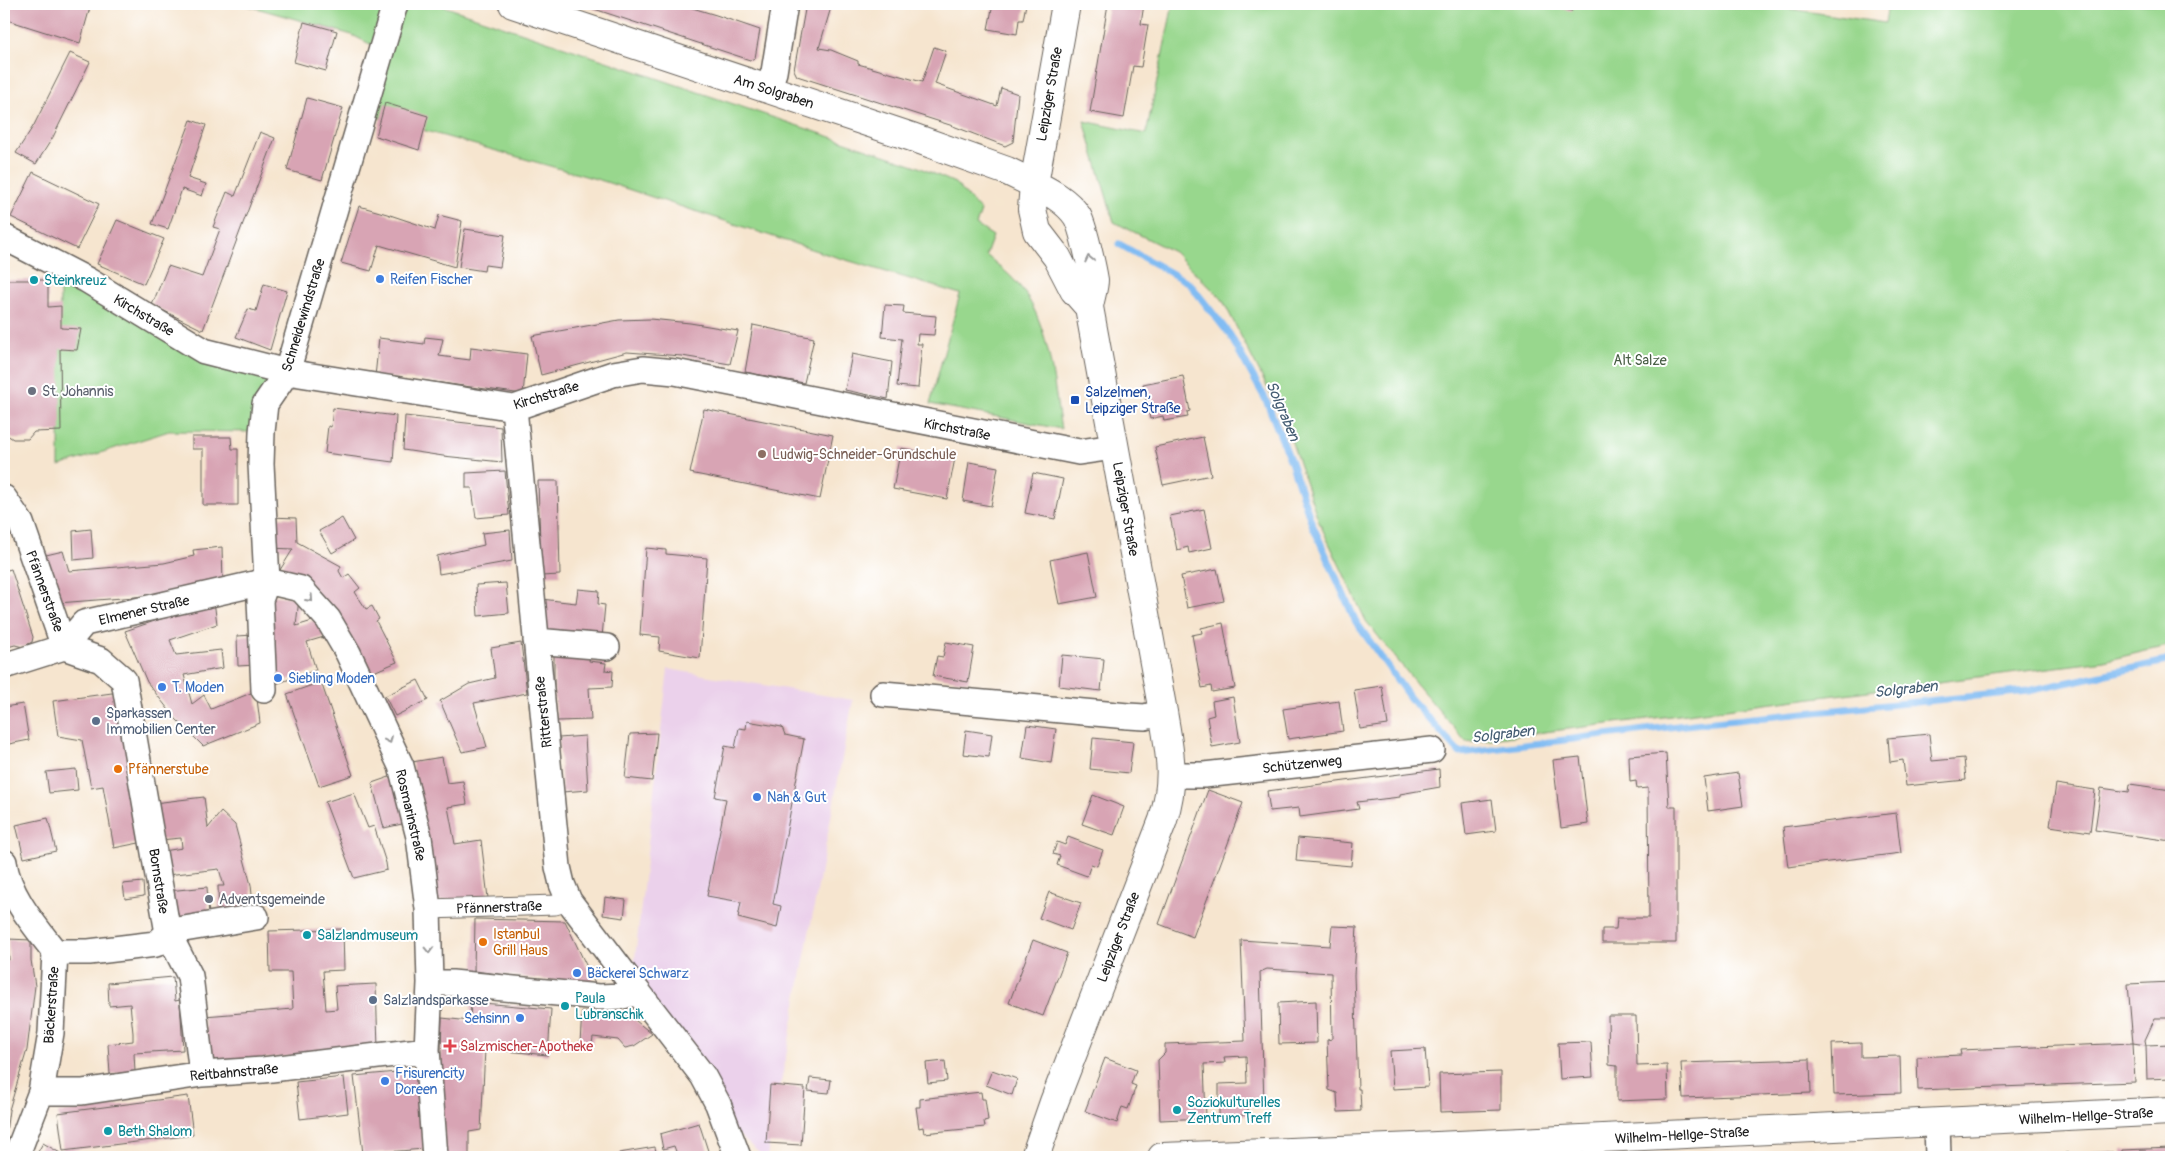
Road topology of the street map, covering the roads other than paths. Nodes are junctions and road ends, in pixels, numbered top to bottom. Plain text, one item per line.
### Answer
1 (395, 4) edge
2 (513, 4) edge
3 (785, 4) edge
4 (1066, 4) edge
5 (768, 89) junction
6 (1034, 184) junction
7 (4, 237) edge
8 (1089, 306) junction
9 (287, 372) junction
10 (514, 408) junction
11 (1114, 448) junction
12 (4, 498) edge
13 (267, 581) junction
14 (536, 640) junction
15 (64, 647) junction
16 (607, 647) dead end
17 (4, 666) edge
18 (125, 684) joint
19 (264, 690) dead end
20 (883, 694) dead end
21 (1163, 712) junction
22 (1432, 750) dead end
23 (1172, 775) junction
24 (4, 866) edge
25 (569, 901) junction
26 (428, 909) junction
27 (256, 917) dead end
28 (168, 932) junction
29 (55, 952) junction
30 (430, 984) junction
31 (638, 992) junction
32 (427, 1050) junction
33 (202, 1074) junction
34 (41, 1092) junction
35 (2171, 1112) edge
36 (1936, 1122) junction
37 (16, 1157) edge
38 (435, 1157) edge
39 (738, 1157) edge
40 (1036, 1157) edge
41 (1162, 1157) edge
42 (1938, 1157) edge

1 - 9 street, Schneidewindstraße
2 - 5 main road, Am Solgraben
3 - 5 street
4 - 6 main road, Leipziger Straße
5 - 6 main road, Am Solgraben
6 - 8 main road, Leipziger Straße
8 -> 6 main road, Leipziger Straße
7 - 9 street, Kirchstraße
8 - 11 main road, Leipziger Straße
9 - 10 street, Kirchstraße
9 - 13 street, Schneidewindstraße
10 - 11 street, Kirchstraße
10 - 14 street, Ritterstraße
11 - 21 main road, Leipziger Straße
12 - 15 street, Pfännerstraße
13 - 15 street, Elmener Straße
13 - 19 street, Schneidewindstraße
13 -> 26 street, Rosmarinstraße
14 - 16 street
14 - 25 street, Ritterstraße
15 - 17 street
15 - 18 street, Pfännerstraße
18 - 28 street, Bornstraße
20 - 21 street
21 - 23 main road, Leipziger Straße
22 - 23 street, Schützenweg
23 - 40 main road, Leipziger Straße
24 - 29 street, Bäckerstraße
25 - 26 street, Pfännerstraße
25 - 31 street, Ritterstraße
26 -> 30 street, Rosmarinstraße
27 - 28 street
28 - 29 street
28 - 33 street, Bornstraße
29 - 34 street, Bäckerstraße
30 - 31 street
30 - 32 street, Rosmarinstraße
31 - 39 street
32 - 33 street, Reitbahnstraße
32 - 38 street, Rosmarinstraße
33 - 34 street, Reitbahnstraße
34 - 37 street, Bäckerstraße
35 - 36 main road, Wilhelm-Hellge-Straße
36 - 41 main road, Wilhelm-Hellge-Straße
36 - 42 street

